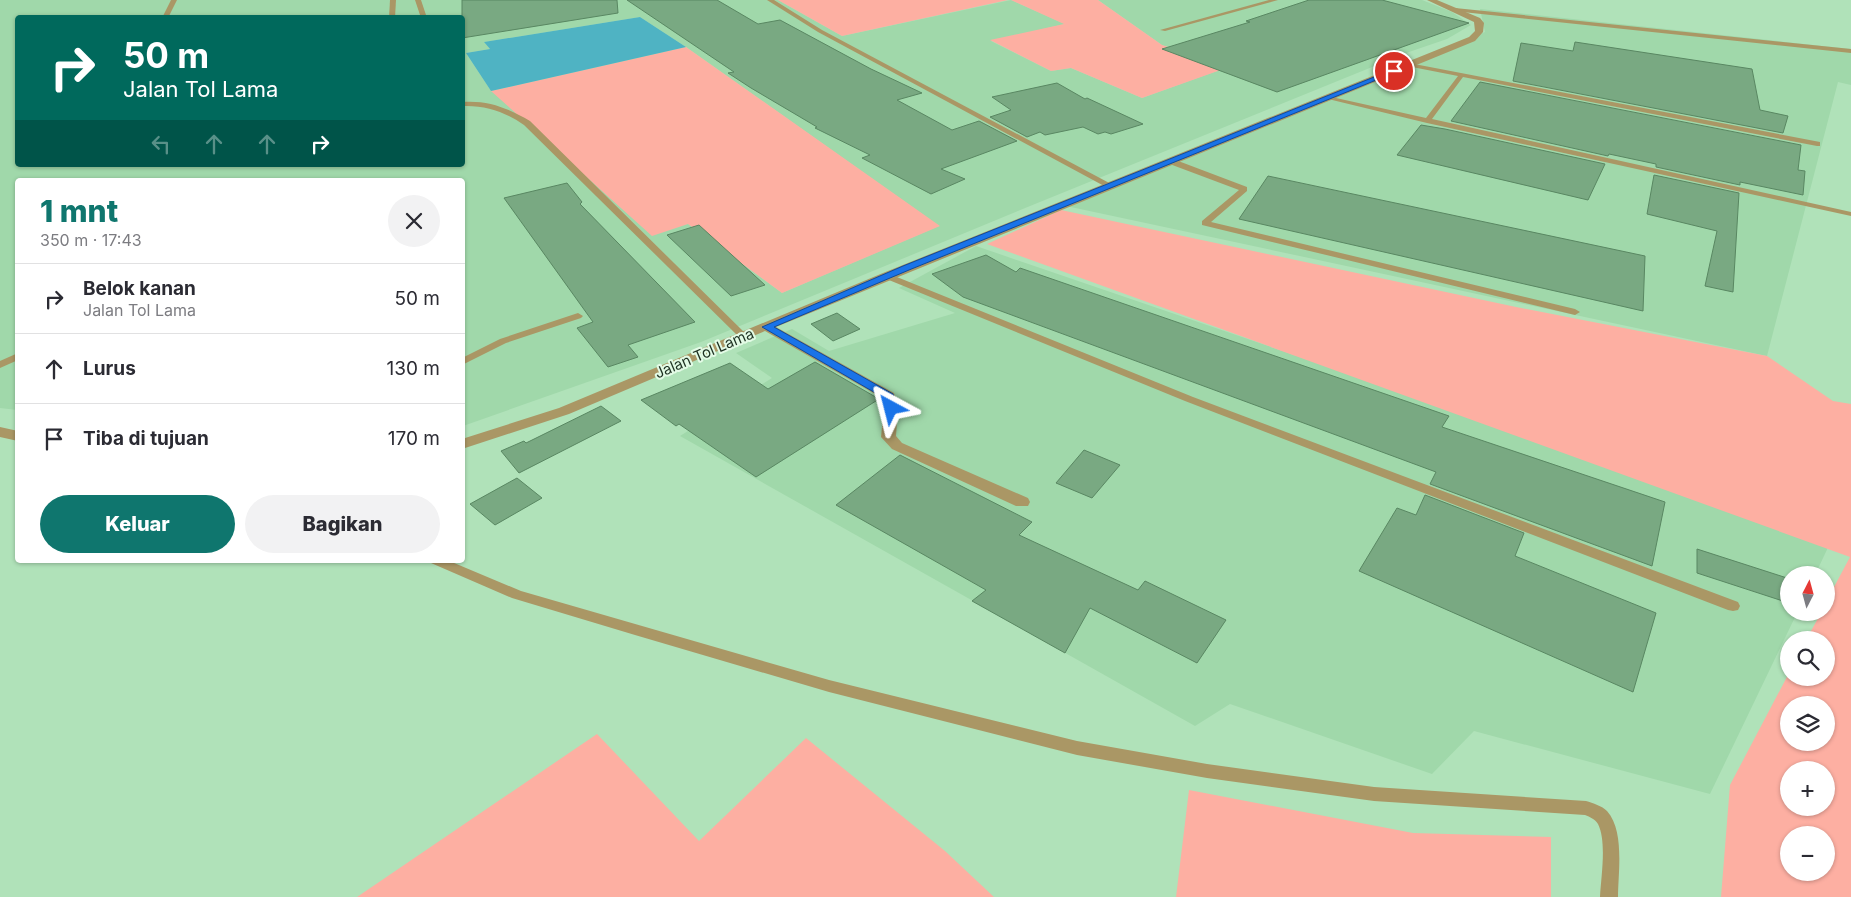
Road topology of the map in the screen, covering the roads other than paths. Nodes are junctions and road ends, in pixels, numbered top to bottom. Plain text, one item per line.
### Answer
1 (174, 0) edge
2 (393, 0) edge
3 (418, 0) edge
4 (770, 0) edge
5 (1275, 0) edge
6 (1431, 0) edge
7 (1455, 10) junction
8 (166, 15) edge
9 (392, 15) edge
10 (423, 15) edge
11 (1163, 30) dead end
12 (1851, 51) edge
13 (1409, 65) junction
14 (1462, 75) junction
15 (1327, 98) junction
16 (465, 104) edge
17 (1428, 121) junction
18 (1817, 144) dead end
19 (1170, 161) junction
20 (1110, 186) junction
21 (1851, 214) edge
22 (887, 276) junction
23 (1575, 312) dead end
24 (578, 316) dead end
25 (766, 327) junction
26 (743, 336) junction
27 (15, 358) edge
28 (465, 360) edge
29 (0, 365) edge
30 (0, 432) edge
31 (15, 435) edge
32 (465, 443) edge
33 (1022, 502) dead end
34 (442, 563) edge
35 (1733, 606) dead end
36 (1609, 897) edge

1 - 8 lane
2 - 9 lane
3 - 10 lane
4 - 20 lane
5 - 11 lane
6 - 7 street
7 - 12 lane
7 - 13 street, Jalan Tol Lama
13 - 14 lane
13 - 15 street, Jalan Tol Lama
14 - 17 lane
14 - 18 lane
15 - 17 lane
15 - 19 street, Jalan Tol Lama
16 - 26 lane
17 - 21 lane
19 - 20 street, Jalan Tol Lama
19 - 23 lane
20 - 22 street, Jalan Tol Lama
22 - 25 street, Jalan Tol Lama
22 - 35 lane
24 - 28 lane
25 - 26 street, Jalan Tol Lama
25 - 33 street
26 - 32 street, Jalan Tol Lama
27 - 29 lane
30 - 31 street
34 - 36 lane

